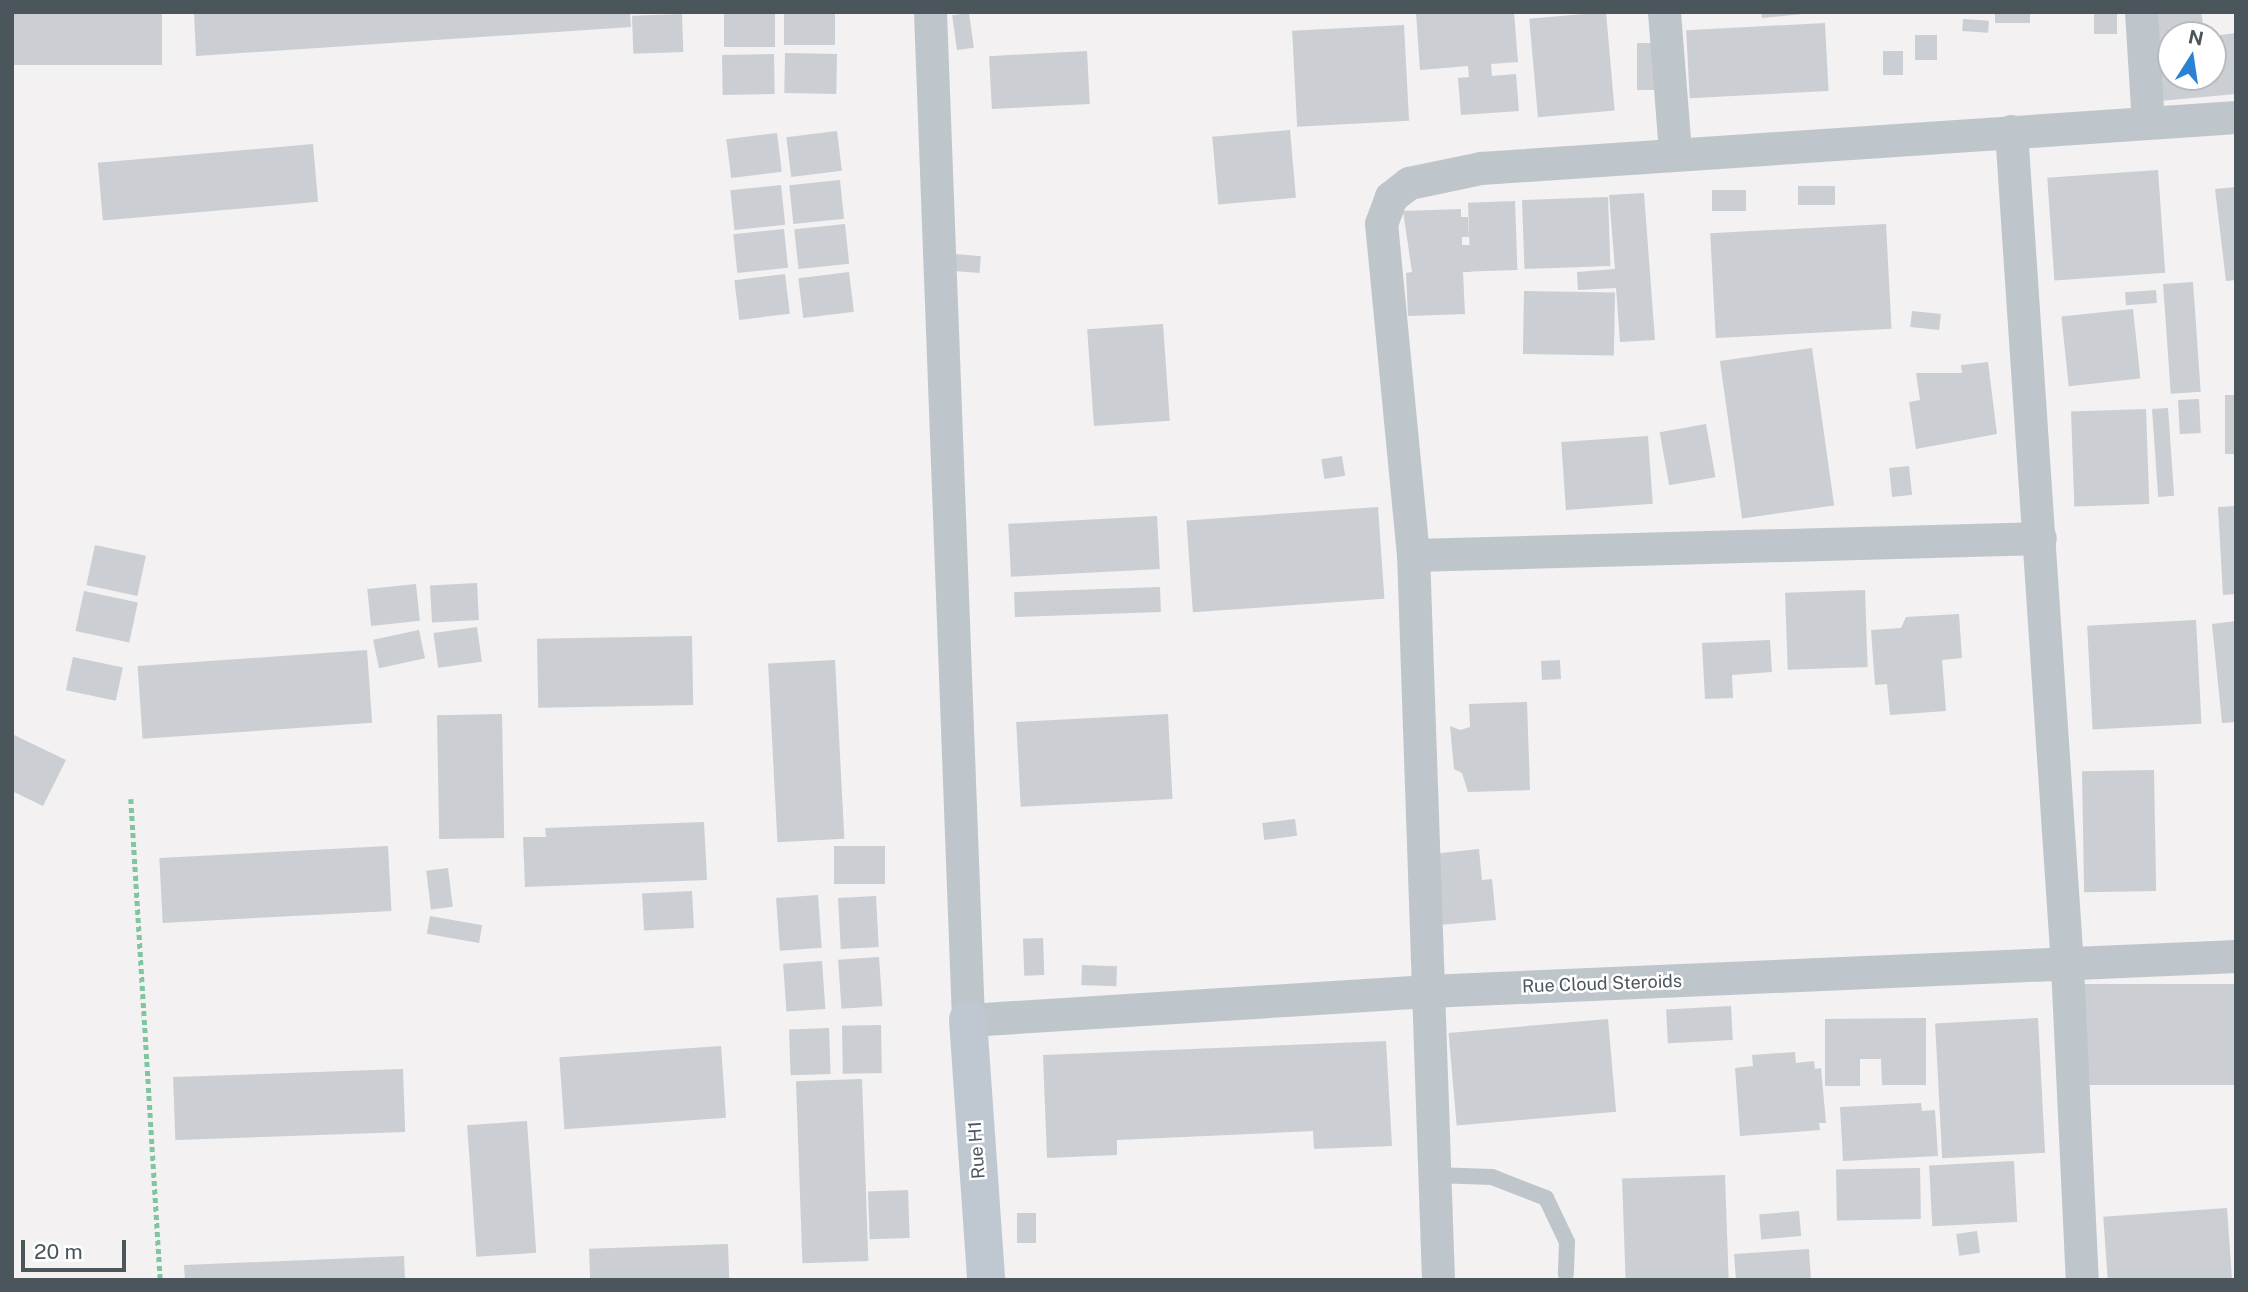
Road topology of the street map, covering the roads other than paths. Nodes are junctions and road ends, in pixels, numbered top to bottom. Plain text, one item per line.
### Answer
1 (930, 12) edge
2 (1664, 12) edge
3 (2141, 12) edge
4 (2236, 117) edge
5 (2148, 122) junction
6 (2011, 131) junction
7 (1675, 153) junction
8 (2040, 538) junction
9 (1413, 555) junction
10 (2236, 956) edge
11 (2067, 965) junction
12 (1428, 991) junction
13 (968, 1020) junction
14 (1434, 1175) junction
15 (1566, 1274) dead end
16 (986, 1280) edge
17 (1438, 1280) edge
18 (2082, 1280) edge

1 - 13 street
2 - 7 street
3 - 5 street
4 - 5 street
5 - 6 street
6 - 7 street
6 - 8 street
7 - 9 street
8 - 9 street
8 - 11 street
9 - 12 street
10 - 11 street, Rue Cloud Steroids
11 - 12 street, Rue Cloud Steroids
11 - 18 street
12 - 13 street, Rue Cloud Steroids
12 - 14 street
13 - 16 street, Rue H1
14 - 15 lane
14 - 17 street

